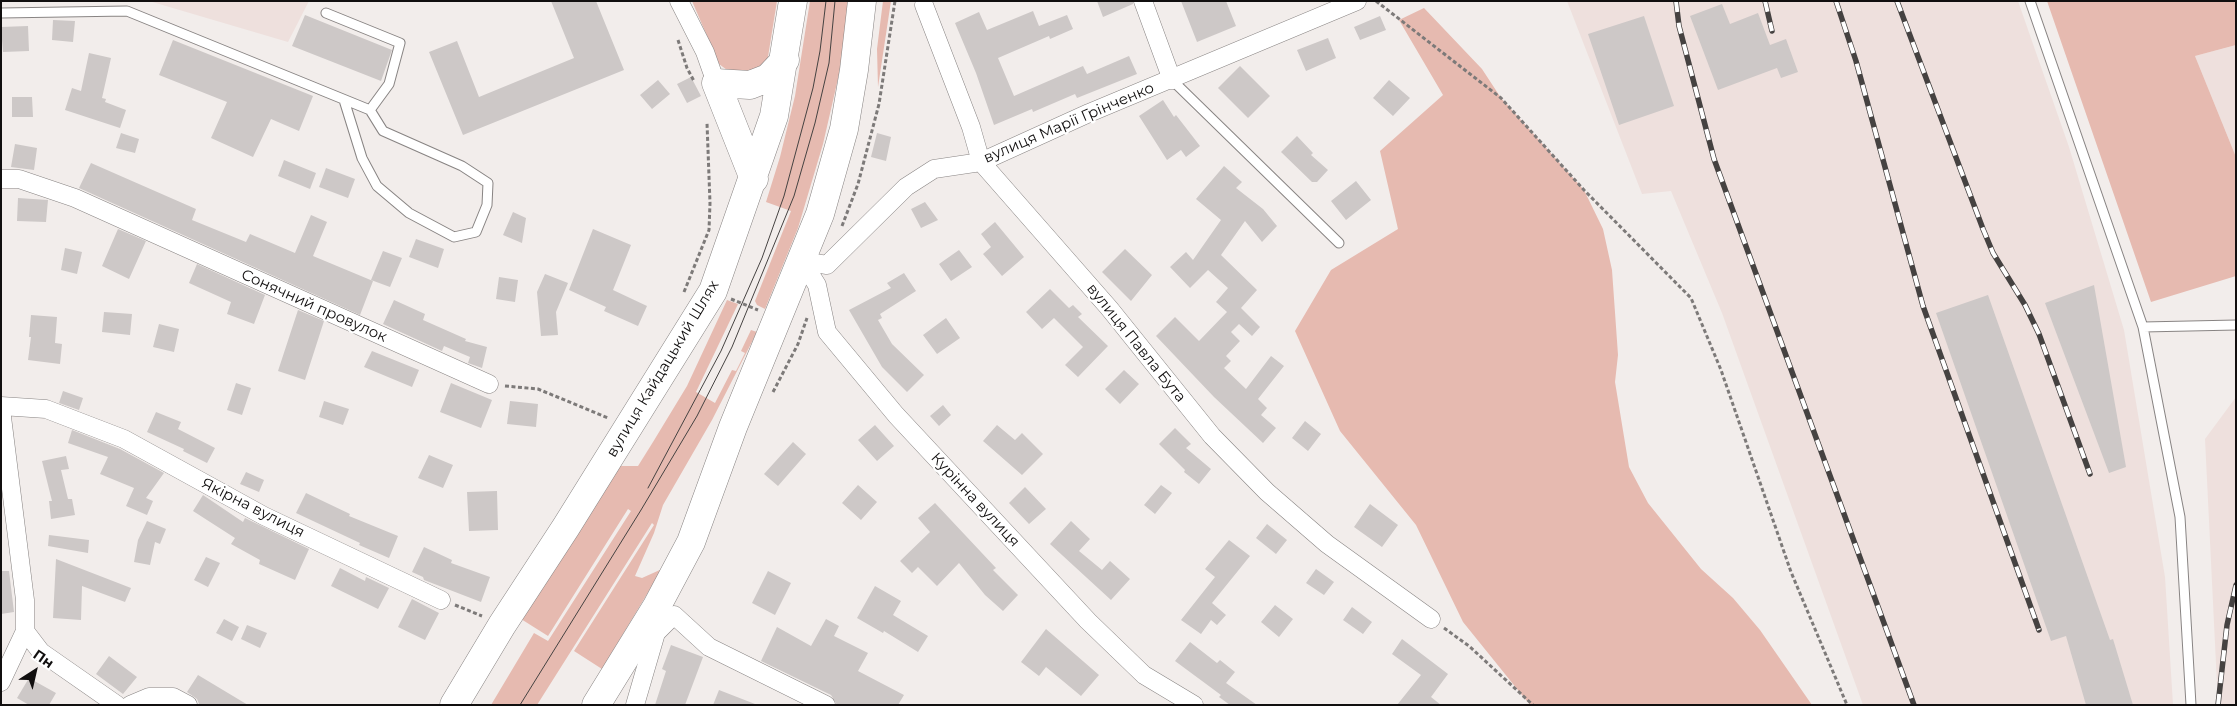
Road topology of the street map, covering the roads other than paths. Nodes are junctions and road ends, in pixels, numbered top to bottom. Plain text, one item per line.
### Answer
1 (679, 1) edge
2 (793, 1) edge
3 (862, 1) edge
4 (1143, 1) edge
5 (1358, 1) edge
6 (2030, 1) edge
7 (924, 5) dead end
8 (1, 13) edge
9 (326, 13) dead end
10 (785, 60) junction
11 (1172, 80) junction
12 (706, 84) junction
13 (344, 100) junction
14 (370, 110) junction
15 (981, 162) junction
16 (754, 179) junction
17 (1, 180) edge
18 (1339, 243) dead end
19 (802, 261) junction
20 (2236, 325) edge
21 (2143, 327) junction
22 (490, 384) road end
23 (1, 407) edge
24 (441, 600) road end
25 (666, 611) junction
26 (1431, 619) road end
27 (25, 631) junction
28 (1, 682) edge
29 (117, 705) edge
30 (130, 705) edge
31 (188, 705) edge
32 (454, 705) edge
33 (596, 705) edge
34 (635, 705) edge
35 (826, 705) edge
36 (1194, 705) edge
37 (2191, 705) edge

1 - 12 street
2 - 10 highway, вулиця Кайдацький Шлях
3 - 19 highway
4 - 11 street
5 - 11 street, вулиця Марії Грінченко
6 - 21 lane
7 - 15 street, вулиця Павла Бута
8 - 13 lane
9 - 14 lane
10 - 12 highway
10 - 16 highway, вулиця Кайдацький Шлях
11 - 15 street, вулиця Марії Грінченко
11 - 18 lane
12 - 16 highway
13 - 14 lane
13 - 14 lane
15 - 19 street, вулиця Марії Грінченко
15 - 26 street, вулиця Павла Бута
16 - 32 highway, вулиця Кайдацький Шлях
17 - 22 street, Сонячний провулок
19 - 25 highway
19 - 36 street, Курінна вулиця
20 - 21 lane
21 - 37 lane
23 - 24 street, Якірна вулиця
23 - 27 street
25 - 33 highway
25 - 34 street
25 - 35 street
27 - 28 street
27 - 29 street
30 - 31 street

